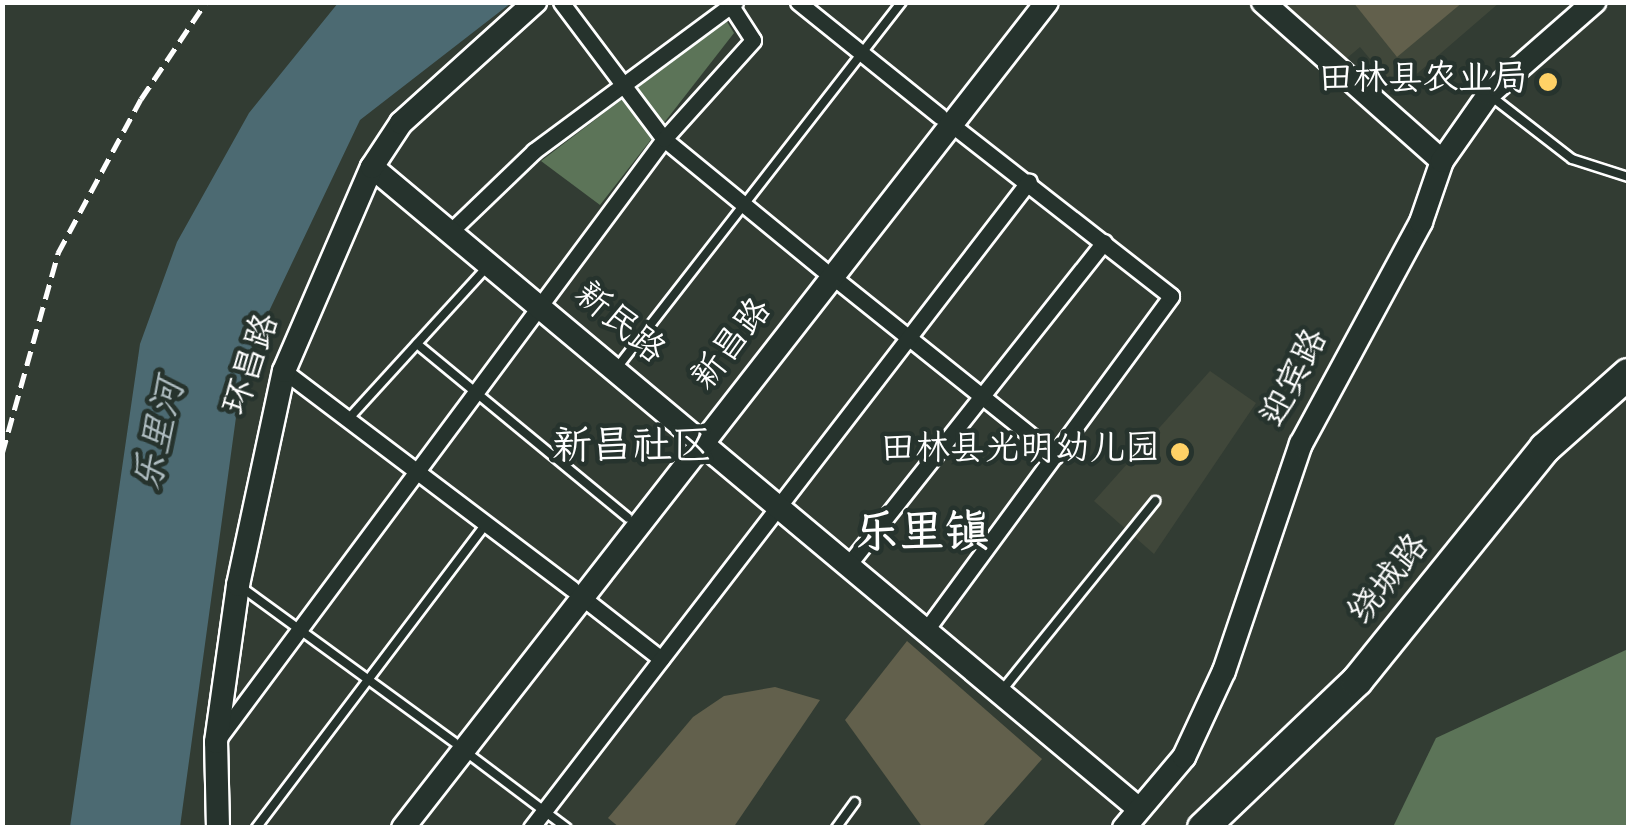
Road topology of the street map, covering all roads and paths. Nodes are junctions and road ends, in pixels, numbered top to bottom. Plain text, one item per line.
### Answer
1 (534, 2) edge
2 (560, 2) edge
3 (798, 2) edge
4 (902, 2) edge
5 (1029, 2) edge
6 (1047, 2) edge
7 (1263, 2) edge
8 (1594, 2) edge
9 (733, 4) edge
10 (859, 54) junction
11 (627, 85) junction
12 (1489, 94) junction
13 (946, 120) junction
14 (664, 139) junction
15 (1442, 161) junction
16 (372, 167) junction
17 (1628, 176) edge
18 (1029, 181) junction
19 (742, 204) junction
20 (451, 231) junction
21 (1104, 242) junction
22 (490, 264) junction
23 (827, 273) junction
24 (543, 308) junction
25 (908, 338) junction
26 (418, 344) junction
27 (616, 369) junction
28 (284, 370) junction
29 (1628, 374) edge
30 (478, 395) junction
31 (980, 395) junction
32 (350, 418) junction
33 (698, 438) junction
34 (1055, 456) junction
35 (420, 472) junction
36 (1156, 500) dead end
37 (778, 507) junction
38 (628, 518) junction
39 (487, 523) junction
40 (848, 564) junction
41 (238, 585) junction
42 (578, 594) junction
43 (302, 628) junction
44 (926, 630) junction
45 (661, 658) junction
46 (369, 678) junction
47 (1000, 693) junction
48 (216, 742) junction
49 (459, 746) junction
50 (855, 802) dead end
51 (544, 810) junction
52 (1131, 818) edge
53 (1208, 826) edge
54 (218, 828) edge
55 (256, 828) edge
56 (388, 828) edge
57 (403, 828) edge
58 (531, 828) edge
59 (566, 828) edge
60 (836, 828) edge

1 - 16 street, 环昌路
2 - 11 street
3 - 10 street
4 - 10 lane
5 - 13 street, 新昌路
6 - 13 street, 新昌路
7 - 15 street
8 - 12 street, 迎宾路
9 - 11 street
9 - 14 street
10 - 13 street
10 - 19 lane
11 - 14 street
11 - 20 street
12 - 15 street, 迎宾路
12 - 17 lane
13 - 18 street
13 - 23 street, 新昌路
14 - 19 street
14 - 24 street
15 - 52 street, 迎宾路
16 - 20 street, 新民路
16 - 28 street, 环昌路
18 - 21 street
18 - 25 street
19 - 23 street
19 - 27 lane
20 - 22 street, 新民路
21 - 31 street
21 - 34 street
22 - 24 street, 新民路
22 - 26 lane
23 - 25 street
23 - 33 street, 新昌路
24 - 27 street, 新民路
24 - 30 street
25 - 31 street
25 - 37 street
26 - 30 lane
26 - 32 lane
27 - 33 street, 新民路
28 - 32 street
28 - 41 street, 环昌路
29 - 53 highway, 绕城路
30 - 35 street
30 - 38 lane
31 - 34 street
31 - 40 street
32 - 35 street
33 - 37 street, 新民路
33 - 38 street, 新昌路
33 - 42 street, 新昌路
34 - 44 street
35 - 39 street
35 - 43 street
36 - 47 lane
37 - 40 street, 新民路
37 - 45 street
38 - 42 street, 新昌路
39 - 42 street
39 - 46 lane
40 - 44 street, 新民路
41 - 43 lane
41 - 48 street, 环昌路
42 - 45 street
42 - 49 street, 新昌路
43 - 46 lane
43 - 48 street
44 - 47 street, 新民路
45 - 51 street
46 - 49 lane
46 - 55 lane
47 - 52 street, 新民路
48 - 54 street, 环昌路
49 - 51 lane
49 - 56 street, 新昌路
49 - 57 street, 新昌路
50 - 60 lane
51 - 58 street
51 - 59 lane

